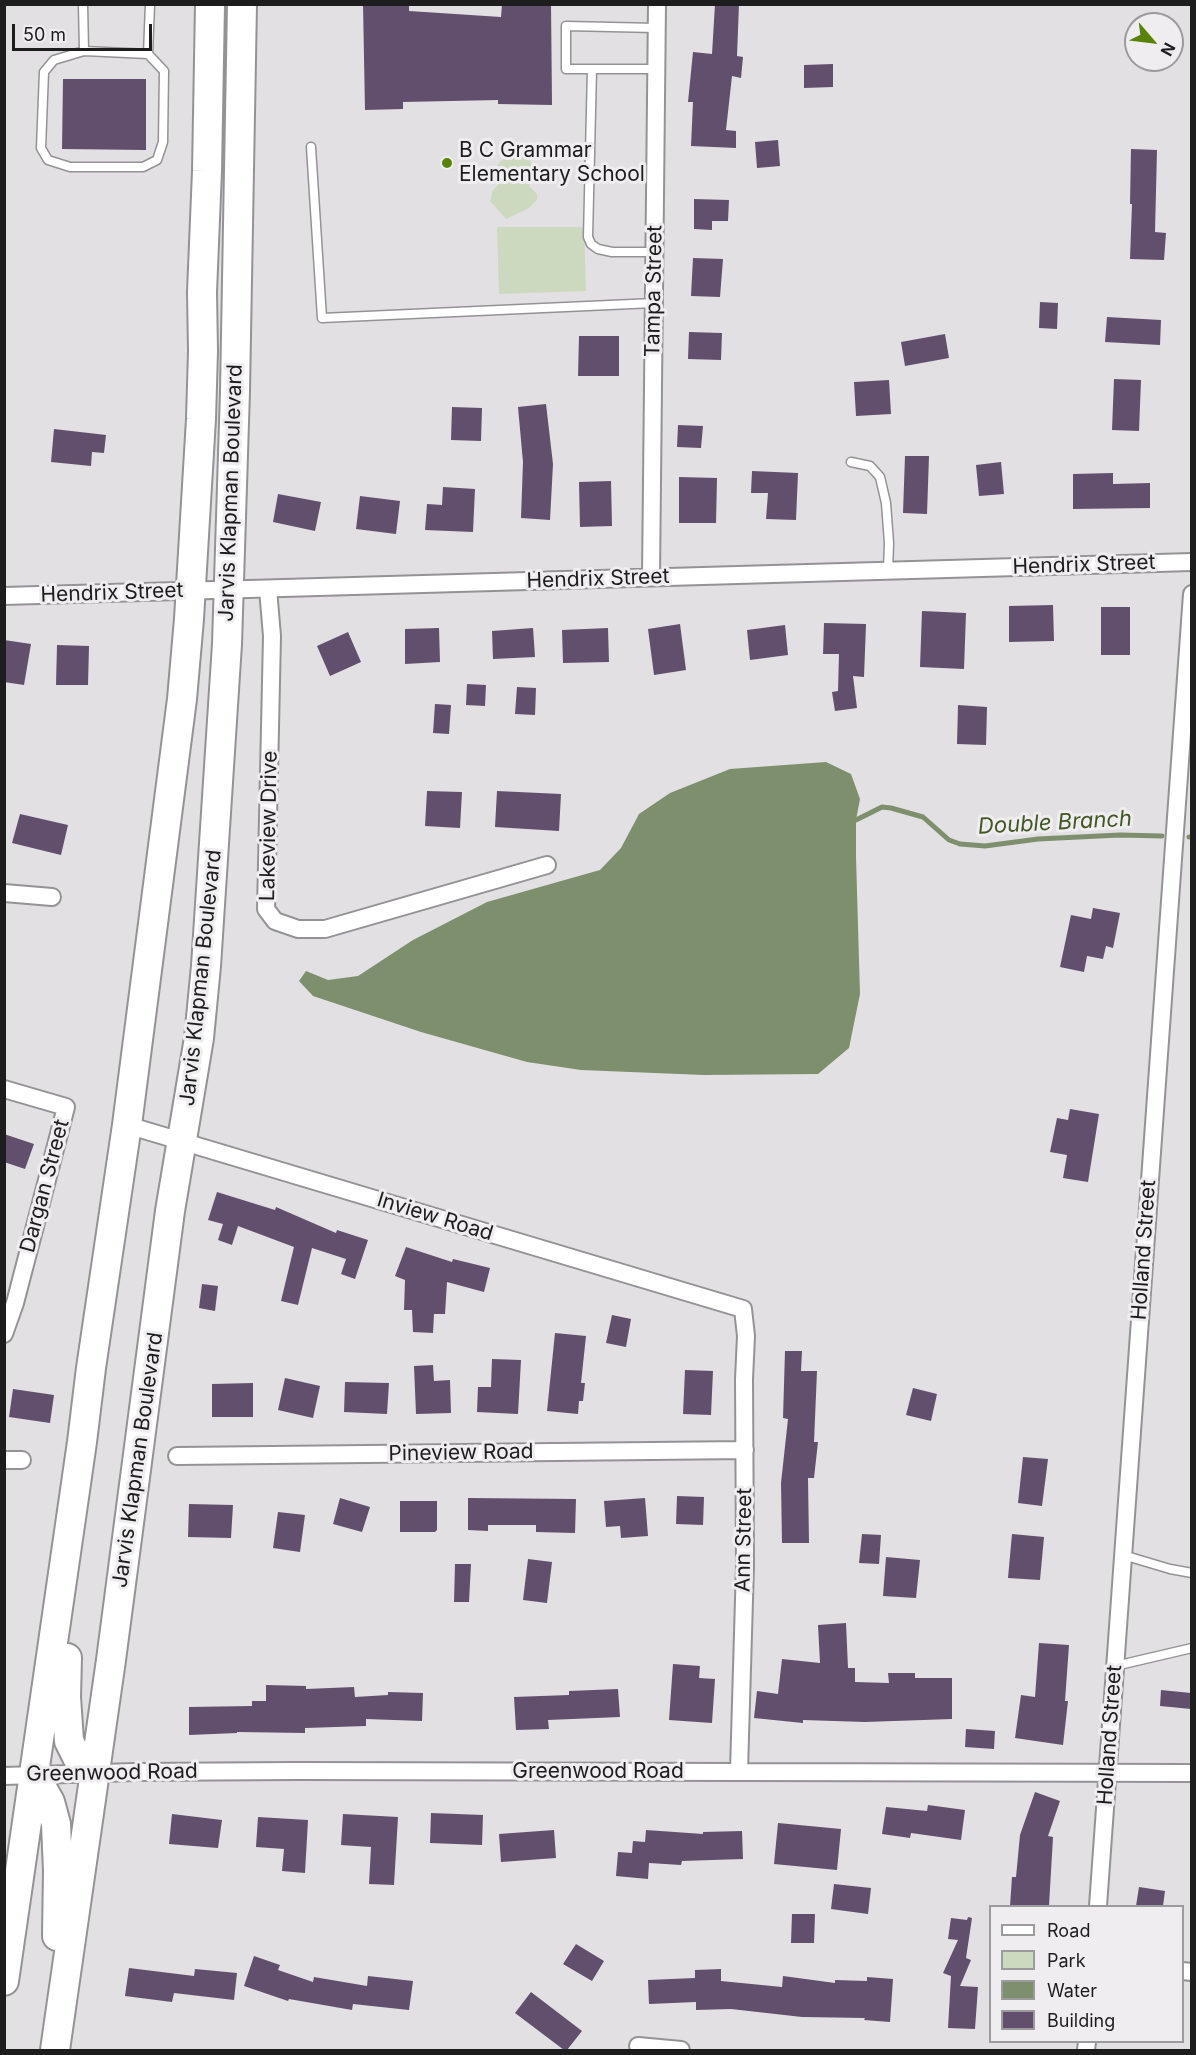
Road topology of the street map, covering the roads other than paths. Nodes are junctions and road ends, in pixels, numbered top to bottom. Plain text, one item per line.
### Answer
1 (82, 4) edge
2 (150, 4) edge
3 (210, 4) edge
4 (242, 4) edge
5 (657, 4) edge
6 (656, 28) junction
7 (84, 51) junction
8 (148, 54) junction
9 (592, 69) junction
10 (656, 69) junction
11 (311, 147) dead end
12 (654, 252) junction
13 (654, 303) junction
14 (850, 462) dead end
15 (1191, 562) edge
16 (888, 571) junction
17 (651, 578) junction
18 (268, 589) junction
19 (229, 590) junction
20 (191, 591) junction
21 (1191, 594) edge
22 (4, 596) edge
23 (547, 865) dead end
24 (4, 893) edge
25 (52, 897) dead end
26 (4, 1089) edge
27 (127, 1125) junction
28 (181, 1141) junction
29 (743, 1310) joint
30 (4, 1334) edge
31 (745, 1450) junction
32 (177, 1456) dead end
33 (4, 1460) edge
34 (22, 1460) dead end
35 (69, 1536) junction
36 (1122, 1554) junction
37 (1191, 1573) edge
38 (1191, 1648) edge
39 (1114, 1666) junction
40 (739, 1771) junction
41 (95, 1773) junction
42 (1107, 1773) junction
43 (1191, 1773) edge
44 (35, 1775) junction
45 (4, 1776) edge
46 (1098, 1905) edge
47 (4, 1980) edge
48 (56, 2042) edge
49 (638, 2046) dead end
50 (681, 2050) edge

1 - 7 lane
2 - 8 lane
3 - 20 highway, Jarvis Klapman Boulevard
4 - 19 highway, Jarvis Klapman Boulevard
5 - 6 street, Tampa Street
6 - 9 lane
6 - 10 street, Tampa Street
7 - 8 lane
7 - 8 lane
9 - 10 lane
9 - 12 lane
10 - 12 street, Tampa Street
11 - 13 lane
12 - 13 street, Tampa Street
13 - 17 street, Tampa Street
14 - 16 lane
15 - 16 street, Hendrix Street
16 - 17 street, Hendrix Street
17 - 18 street, Hendrix Street
18 - 19 street, Hendrix Street
18 - 23 street, Lakeview Drive
19 - 20 street, Hendrix Street
19 - 28 highway, Jarvis Klapman Boulevard
20 - 22 street, Hendrix Street
20 - 27 highway, Jarvis Klapman Boulevard
21 - 36 street, Holland Street
24 - 25 street
26 - 30 street, Dargan Street
27 - 28 street, Inview Road
27 - 35 highway, Jarvis Klapman Boulevard
28 - 29 street, Inview Road
28 - 41 highway, Jarvis Klapman Boulevard
29 - 31 street, Ann Street
31 - 32 street, Pineview Road
31 - 40 street, Ann Street
33 - 34 street
35 - 41 highway
35 - 44 highway, Jarvis Klapman Boulevard
36 - 37 lane
36 - 39 street, Holland Street
38 - 39 lane
39 - 42 street, Holland Street
40 - 41 street, Greenwood Road
40 - 42 street, Greenwood Road
41 - 44 street, Greenwood Road
41 - 48 highway, Jarvis Klapman Boulevard
42 - 43 street, Greenwood Road
42 - 46 street, Holland Street
44 - 45 street, Greenwood Road
44 - 47 highway, Jarvis Klapman Boulevard
44 - 48 highway
49 - 50 street

